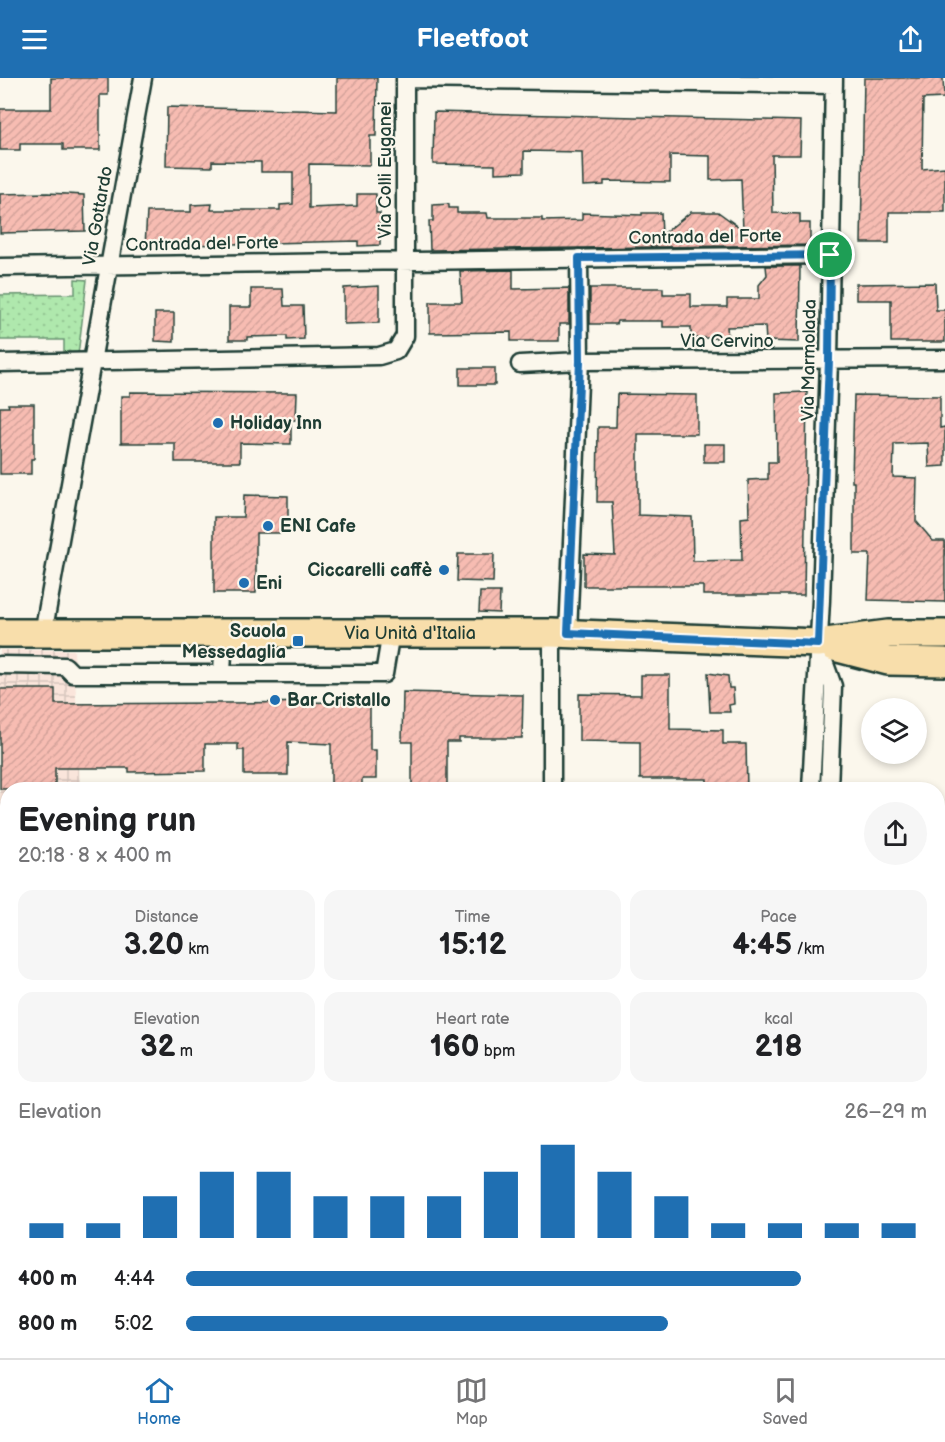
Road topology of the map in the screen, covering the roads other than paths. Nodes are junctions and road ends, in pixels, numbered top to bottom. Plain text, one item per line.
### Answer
1 (143, 78) edge
2 (405, 79) edge
3 (834, 82) edge
4 (830, 255) junction
5 (579, 258) junction
6 (405, 261) junction
7 (109, 265) junction
8 (0, 267) edge
9 (945, 359) edge
10 (829, 360) junction
11 (580, 361) junction
12 (92, 362) junction
13 (0, 363) edge
14 (520, 364) dead end
15 (224, 632) junction
16 (390, 632) junction
17 (0, 633) edge
18 (560, 633) junction
19 (43, 634) junction
20 (945, 634) edge
21 (818, 644) junction
22 (945, 662) edge
23 (0, 665) edge
24 (222, 673) junction
25 (552, 782) edge
26 (811, 782) edge
27 (829, 782) edge

1 - 7 street, Via Gottardo
2 - 3 street
2 - 6 street, Via Colli Euganei
3 - 4 street, Via Marmolada
4 - 5 street, Contrada del Forte
4 - 10 street, Via Marmolada
5 - 6 street, Contrada del Forte
5 - 11 street
6 - 7 street, Contrada del Forte
6 - 12 street
7 - 8 street, Contrada del Forte
7 - 12 street, Via Gottardo
9 - 10 street, Via Cervino
10 - 11 street, Via Cervino
10 - 21 street, Via Marmolada
11 - 14 street, Via Cervino
11 - 18 street
12 - 13 street
12 - 19 street, Via Gottardo
15 - 16 main road, Via Unità d'Italia
15 - 19 main road, Via Unità d'Italia
15 - 24 street
16 - 18 main road, Via Unità d'Italia
16 - 24 street
17 - 19 main road, Via Unità d'Italia
18 - 21 main road, Via Unità d'Italia
18 - 25 street
20 - 21 main road, Via Unità d'Italia
21 - 22 main road, Via Unità d'Italia
21 - 26 street, Via Marmolada
21 - 27 street
23 - 24 street

